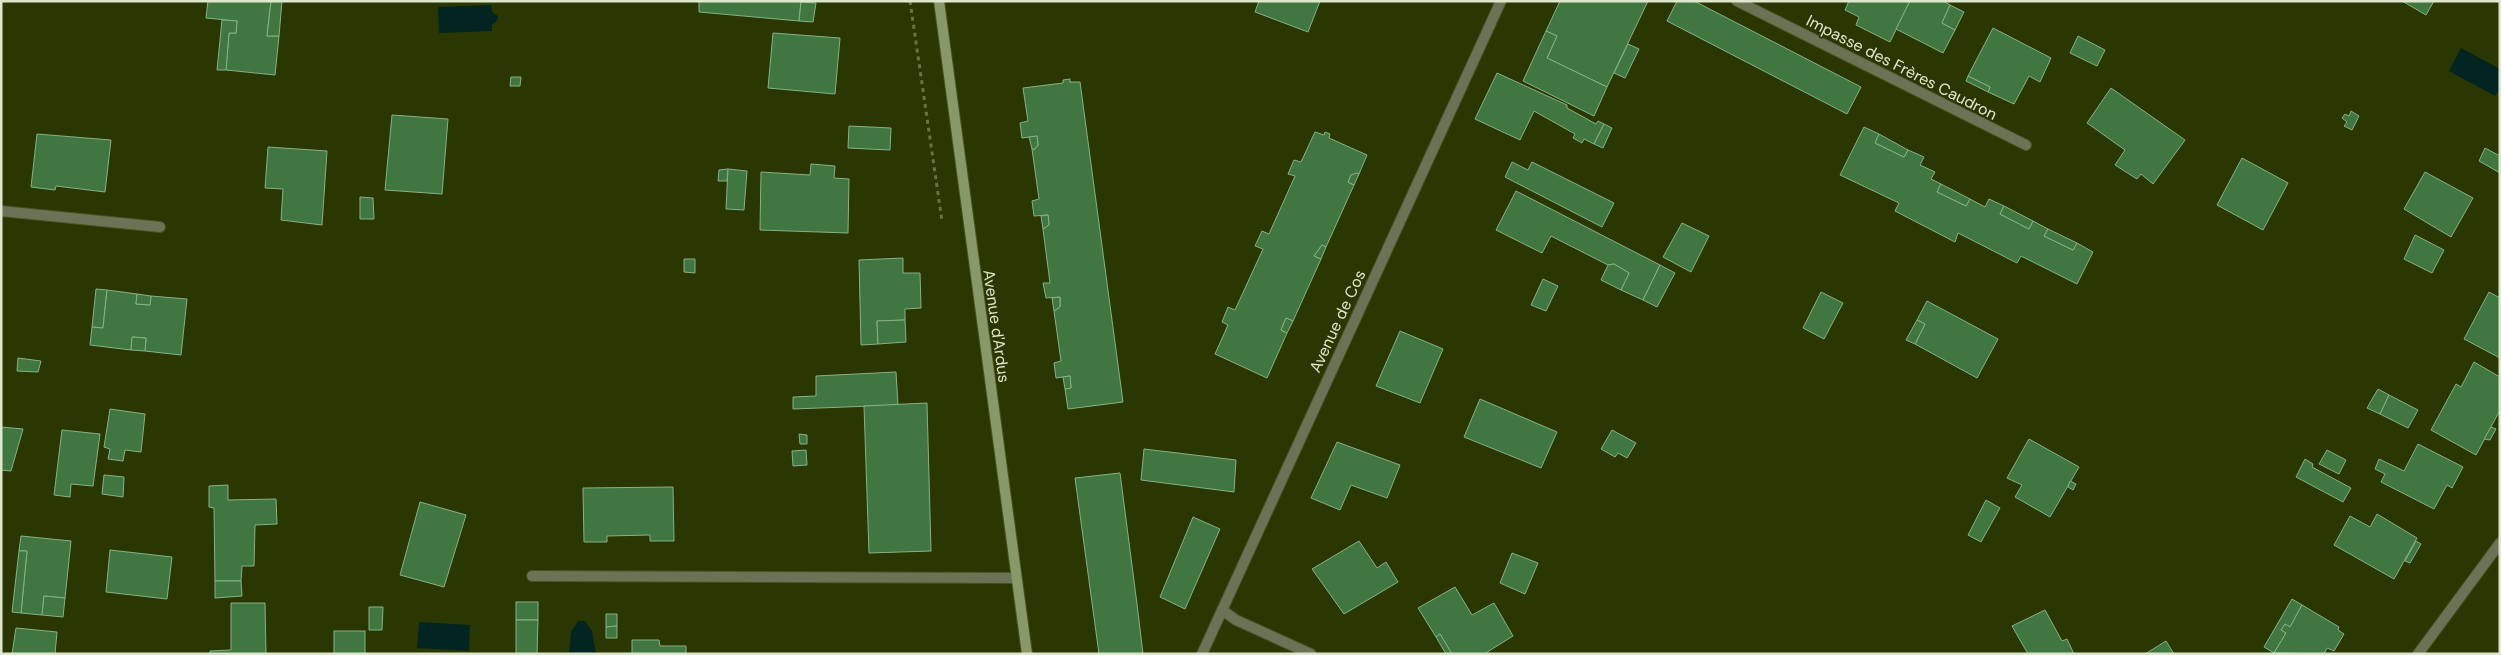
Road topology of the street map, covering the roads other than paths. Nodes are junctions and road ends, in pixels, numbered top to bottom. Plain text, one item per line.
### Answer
1 (939, 1) edge
2 (1501, 1) edge
3 (1737, 1) edge
4 (2026, 146) dead end
5 (1, 212) edge
6 (160, 227) dead end
7 (2500, 544) edge
8 (532, 576) dead end
9 (1016, 578) junction
10 (1222, 610) junction
11 (1027, 654) edge
12 (1202, 654) edge
13 (1311, 654) edge
14 (2418, 654) edge

1 - 9 main road, Avenue d'Ardus
2 - 10 street, Avenue de Cos
3 - 4 street, Impasse des Frères Caudron
5 - 6 street
7 - 14 street
8 - 9 street
9 - 11 main road, Avenue d'Ardus
10 - 12 street, Avenue de Cos
10 - 13 street

